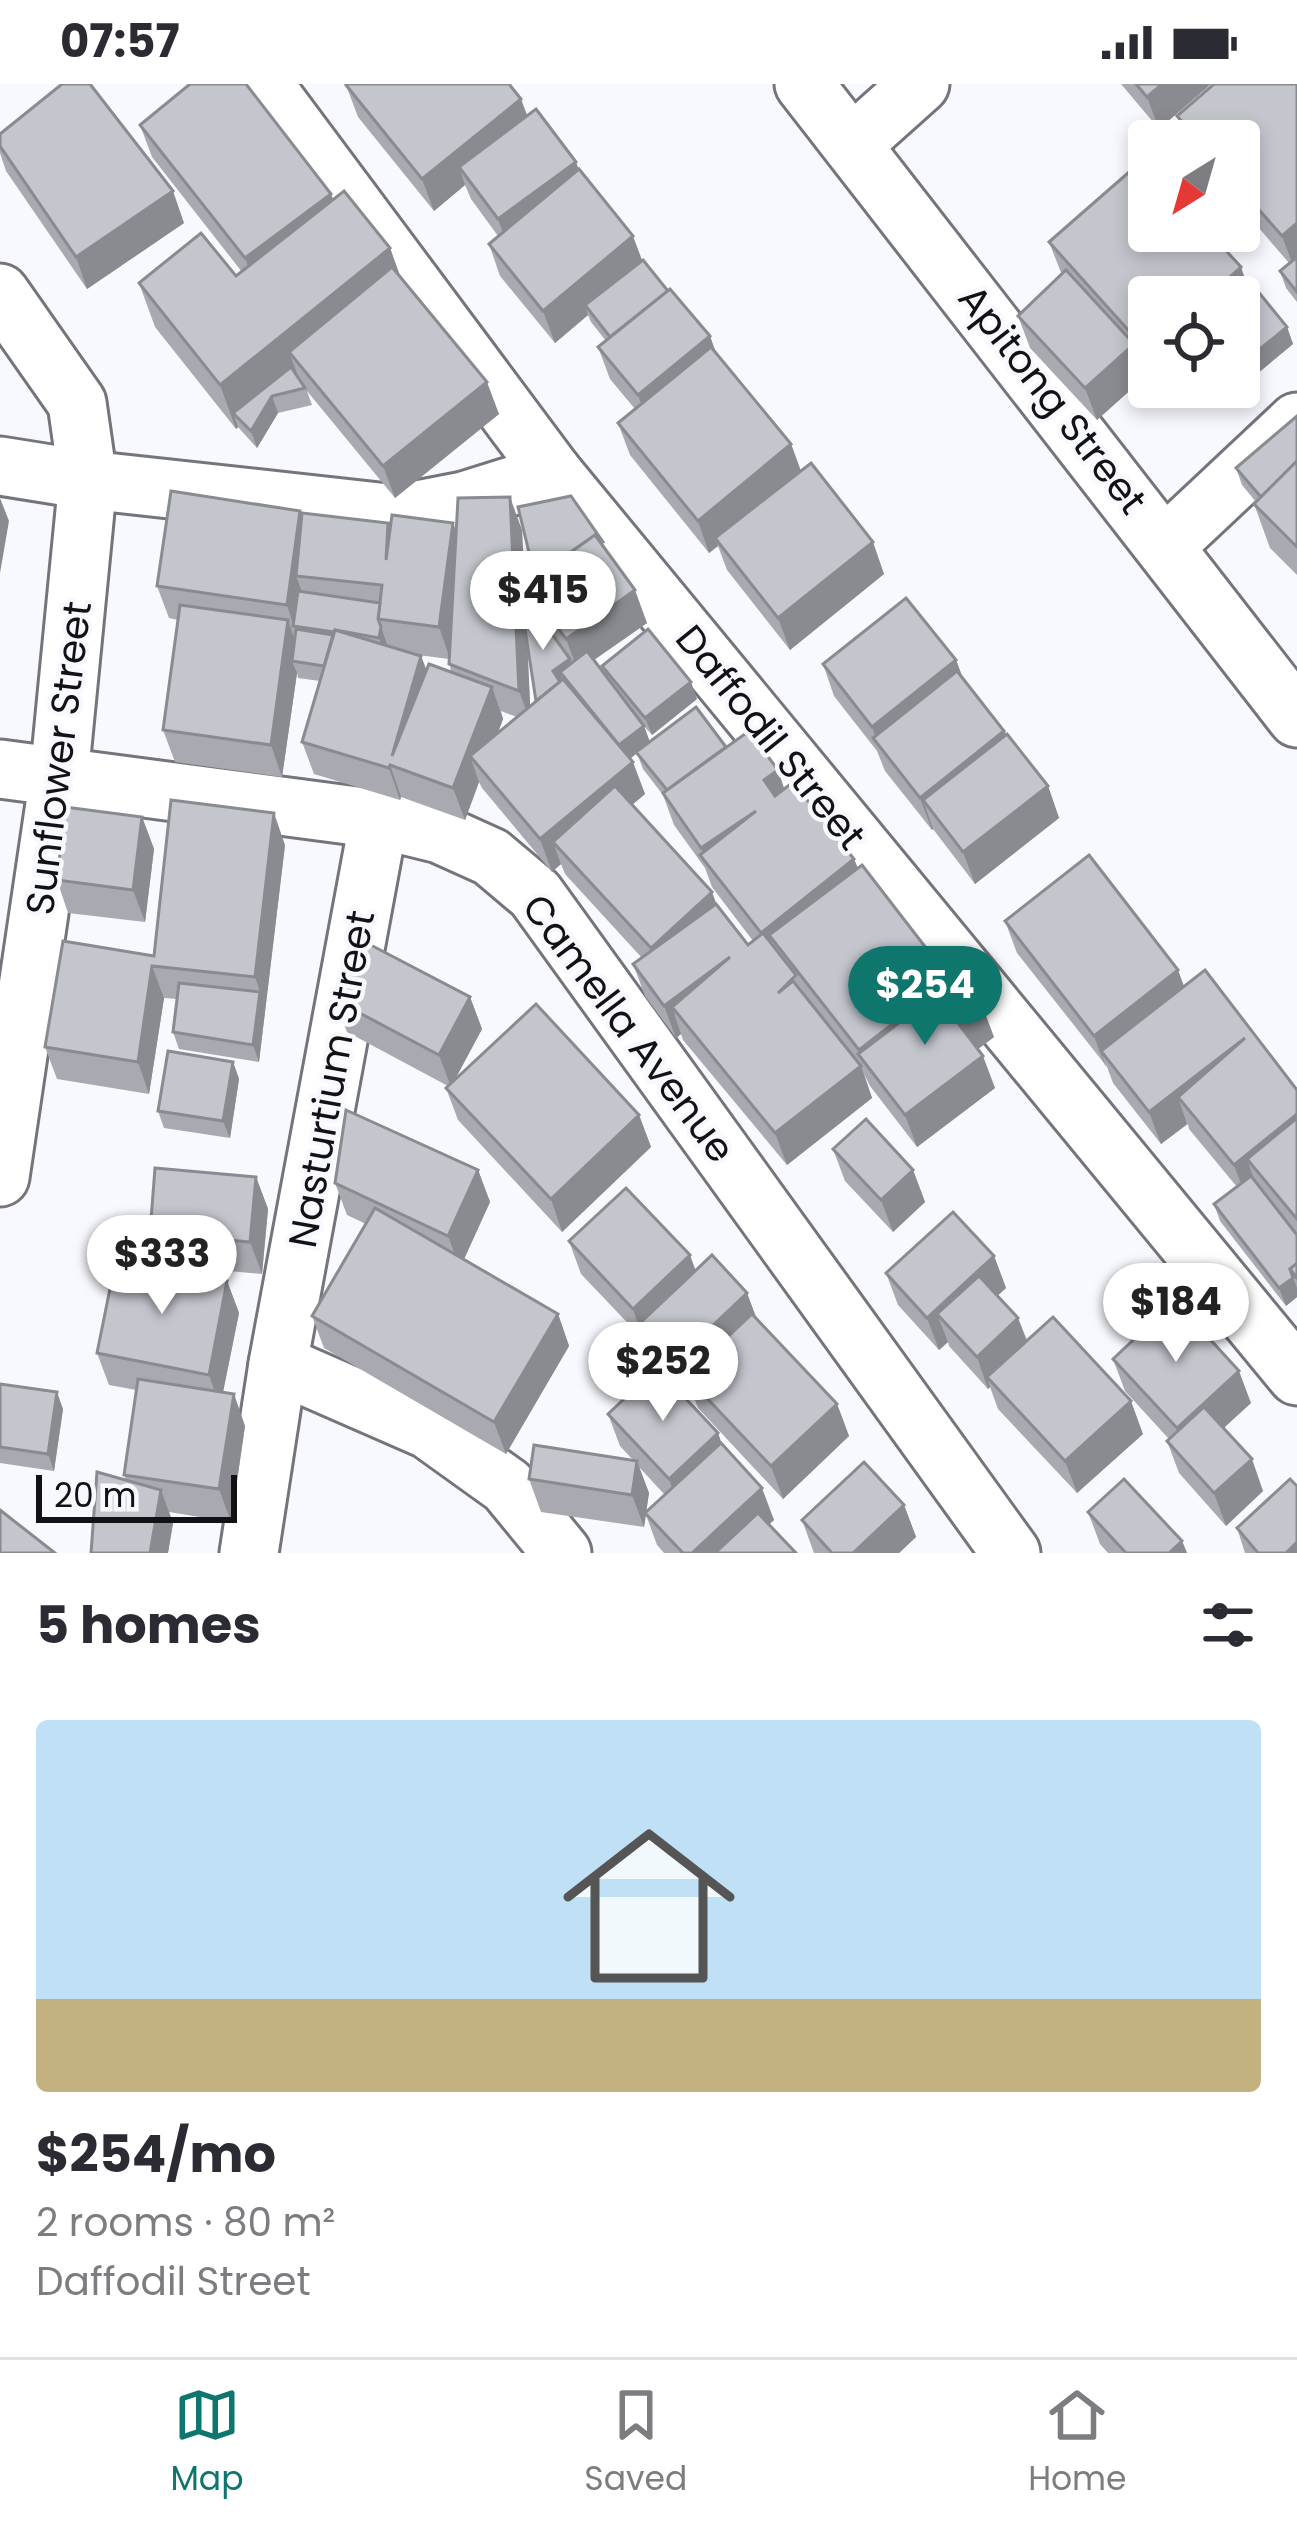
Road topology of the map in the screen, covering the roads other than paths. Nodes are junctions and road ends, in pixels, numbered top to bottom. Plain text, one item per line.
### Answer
1 (262, 84) edge
2 (804, 84) edge
3 (920, 84) edge
4 (854, 143) junction
5 (0, 293) edge
6 (1297, 422) edge
7 (0, 466) edge
8 (553, 473) junction
9 (88, 480) junction
10 (1166, 545) junction
11 (1297, 718) edge
12 (0, 769) edge
13 (59, 777) junction
14 (379, 819) junction
15 (7, 1097) edge
16 (0, 1177) edge
17 (278, 1364) junction
18 (1297, 1376) edge
19 (249, 1553) edge
20 (562, 1553) edge
21 (1011, 1553) edge

1 - 8 street, Daffodil Street
2 - 4 street, Apitong Street
3 - 4 street
4 - 10 street, Apitong Street
5 - 9 street, Sunflower Street
6 - 10 street
7 - 9 street
8 - 9 street
8 - 18 street, Daffodil Street
9 - 13 street, Sunflower Street
10 - 11 street, Apitong Street
12 - 13 street, Camella Avenue
13 - 14 street, Camella Avenue
13 - 15 street, Sunflower Street
14 - 17 street, Nasturtium Street
14 - 21 street, Camella Avenue
15 - 16 street, Sunflower Street
17 - 19 street, Nasturtium Street
17 - 20 street

